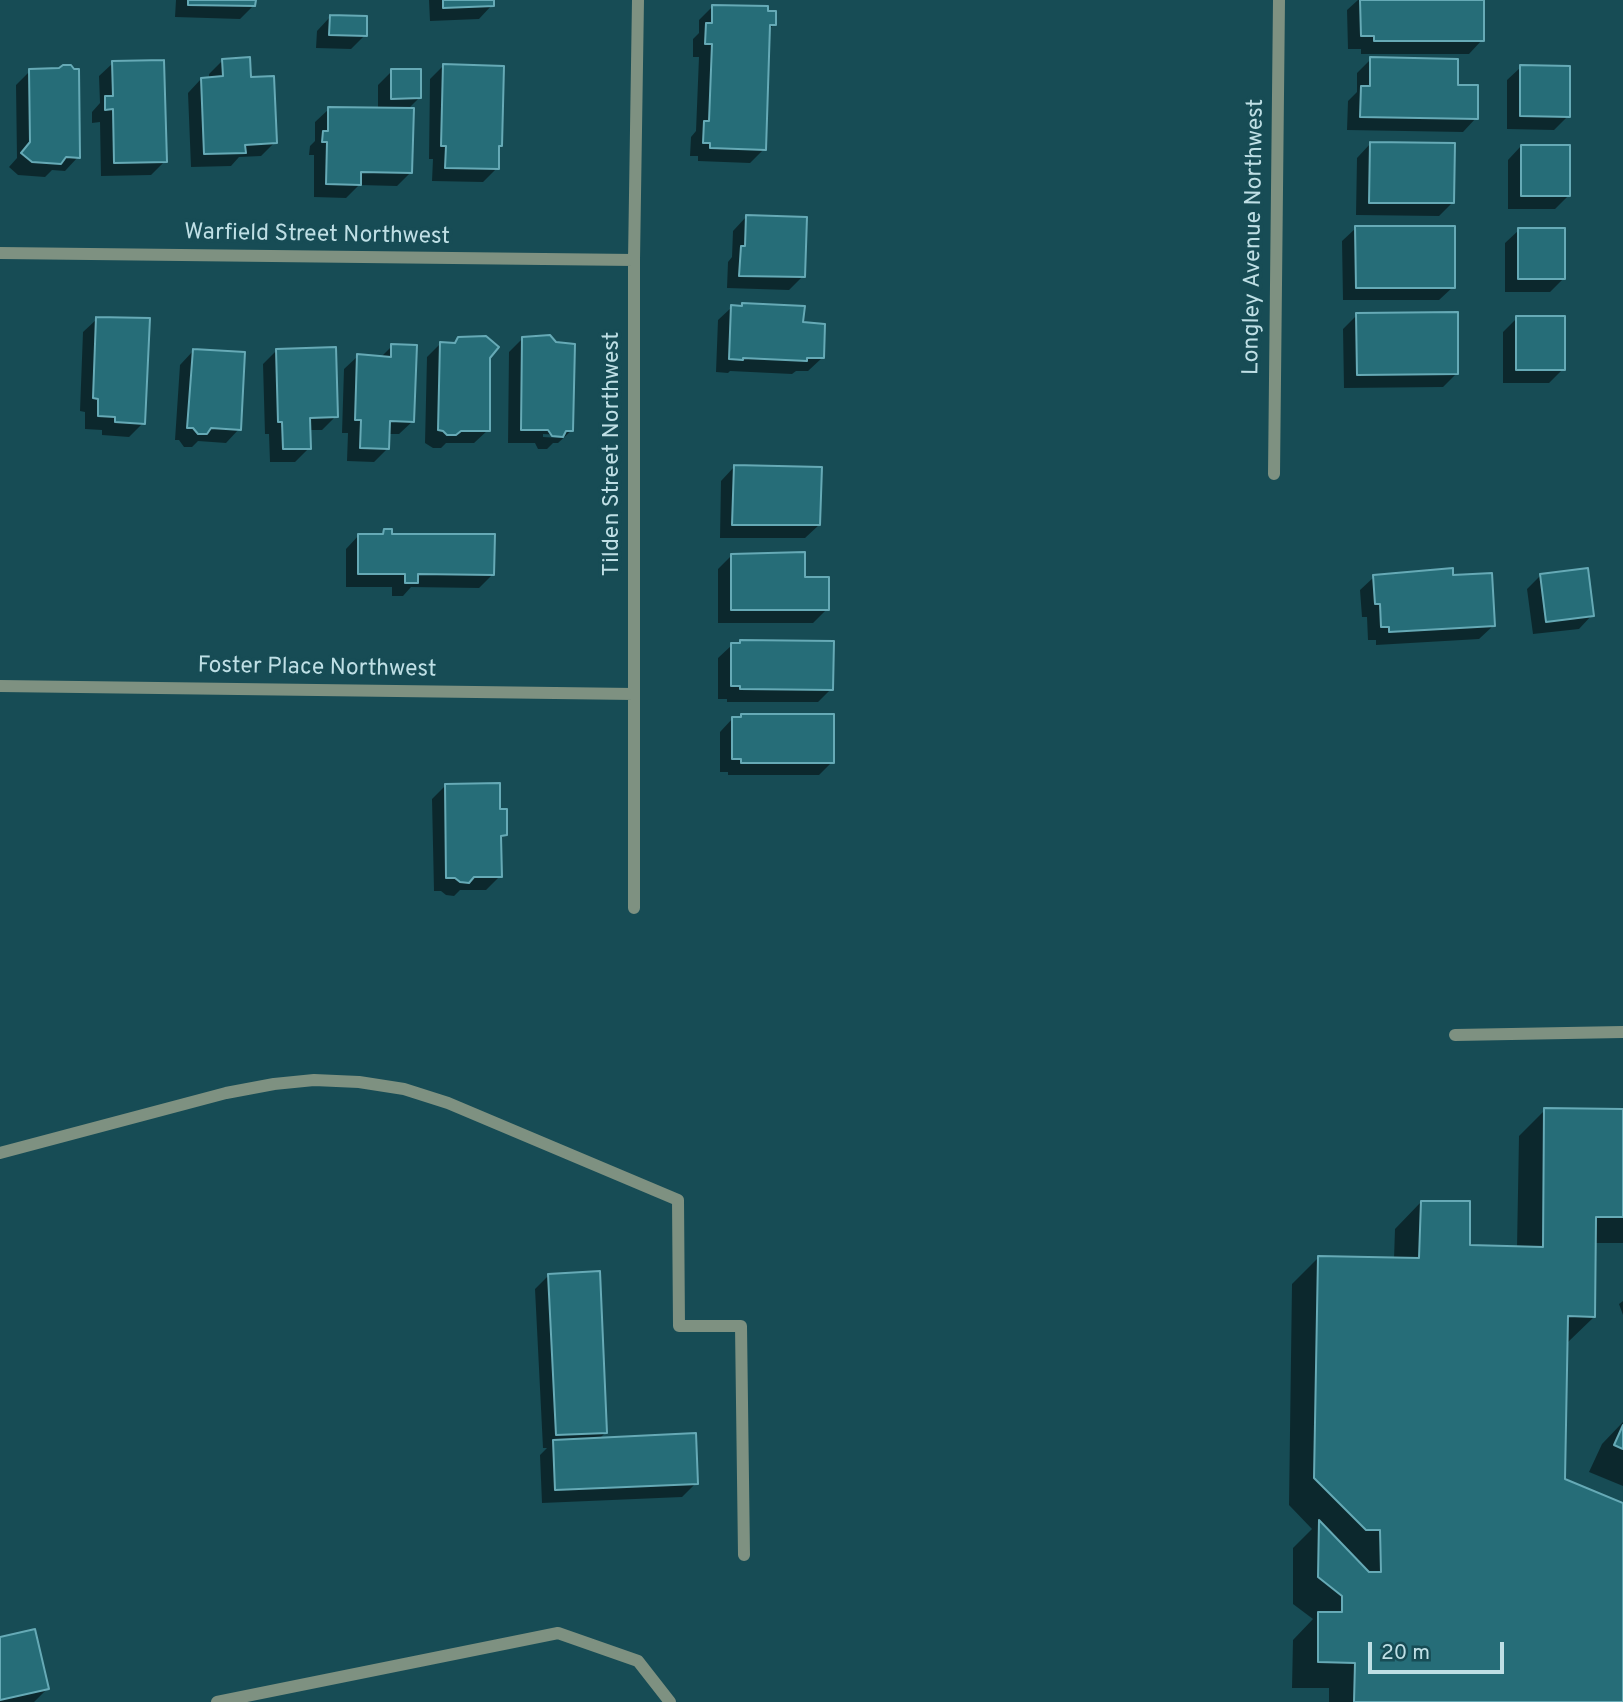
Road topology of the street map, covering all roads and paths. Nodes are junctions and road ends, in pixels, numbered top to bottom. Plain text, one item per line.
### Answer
1 (638, 0) edge
2 (1279, 0) edge
3 (0, 253) edge
4 (634, 261) junction
5 (1274, 474) dead end
6 (0, 686) edge
7 (634, 694) junction
8 (634, 908) dead end
9 (1623, 1032) edge
10 (1455, 1035) dead end
11 (0, 1153) edge
12 (744, 1555) dead end
13 (216, 1702) edge
14 (670, 1702) edge

1 - 4 street, Tilden Street Northwest
2 - 5 street, Longley Avenue Northwest
3 - 4 street, Warfield Street Northwest
4 - 7 street, Tilden Street Northwest
6 - 7 street, Foster Place Northwest
7 - 8 street, Tilden Street Northwest
9 - 10 street
11 - 12 street
13 - 14 street

